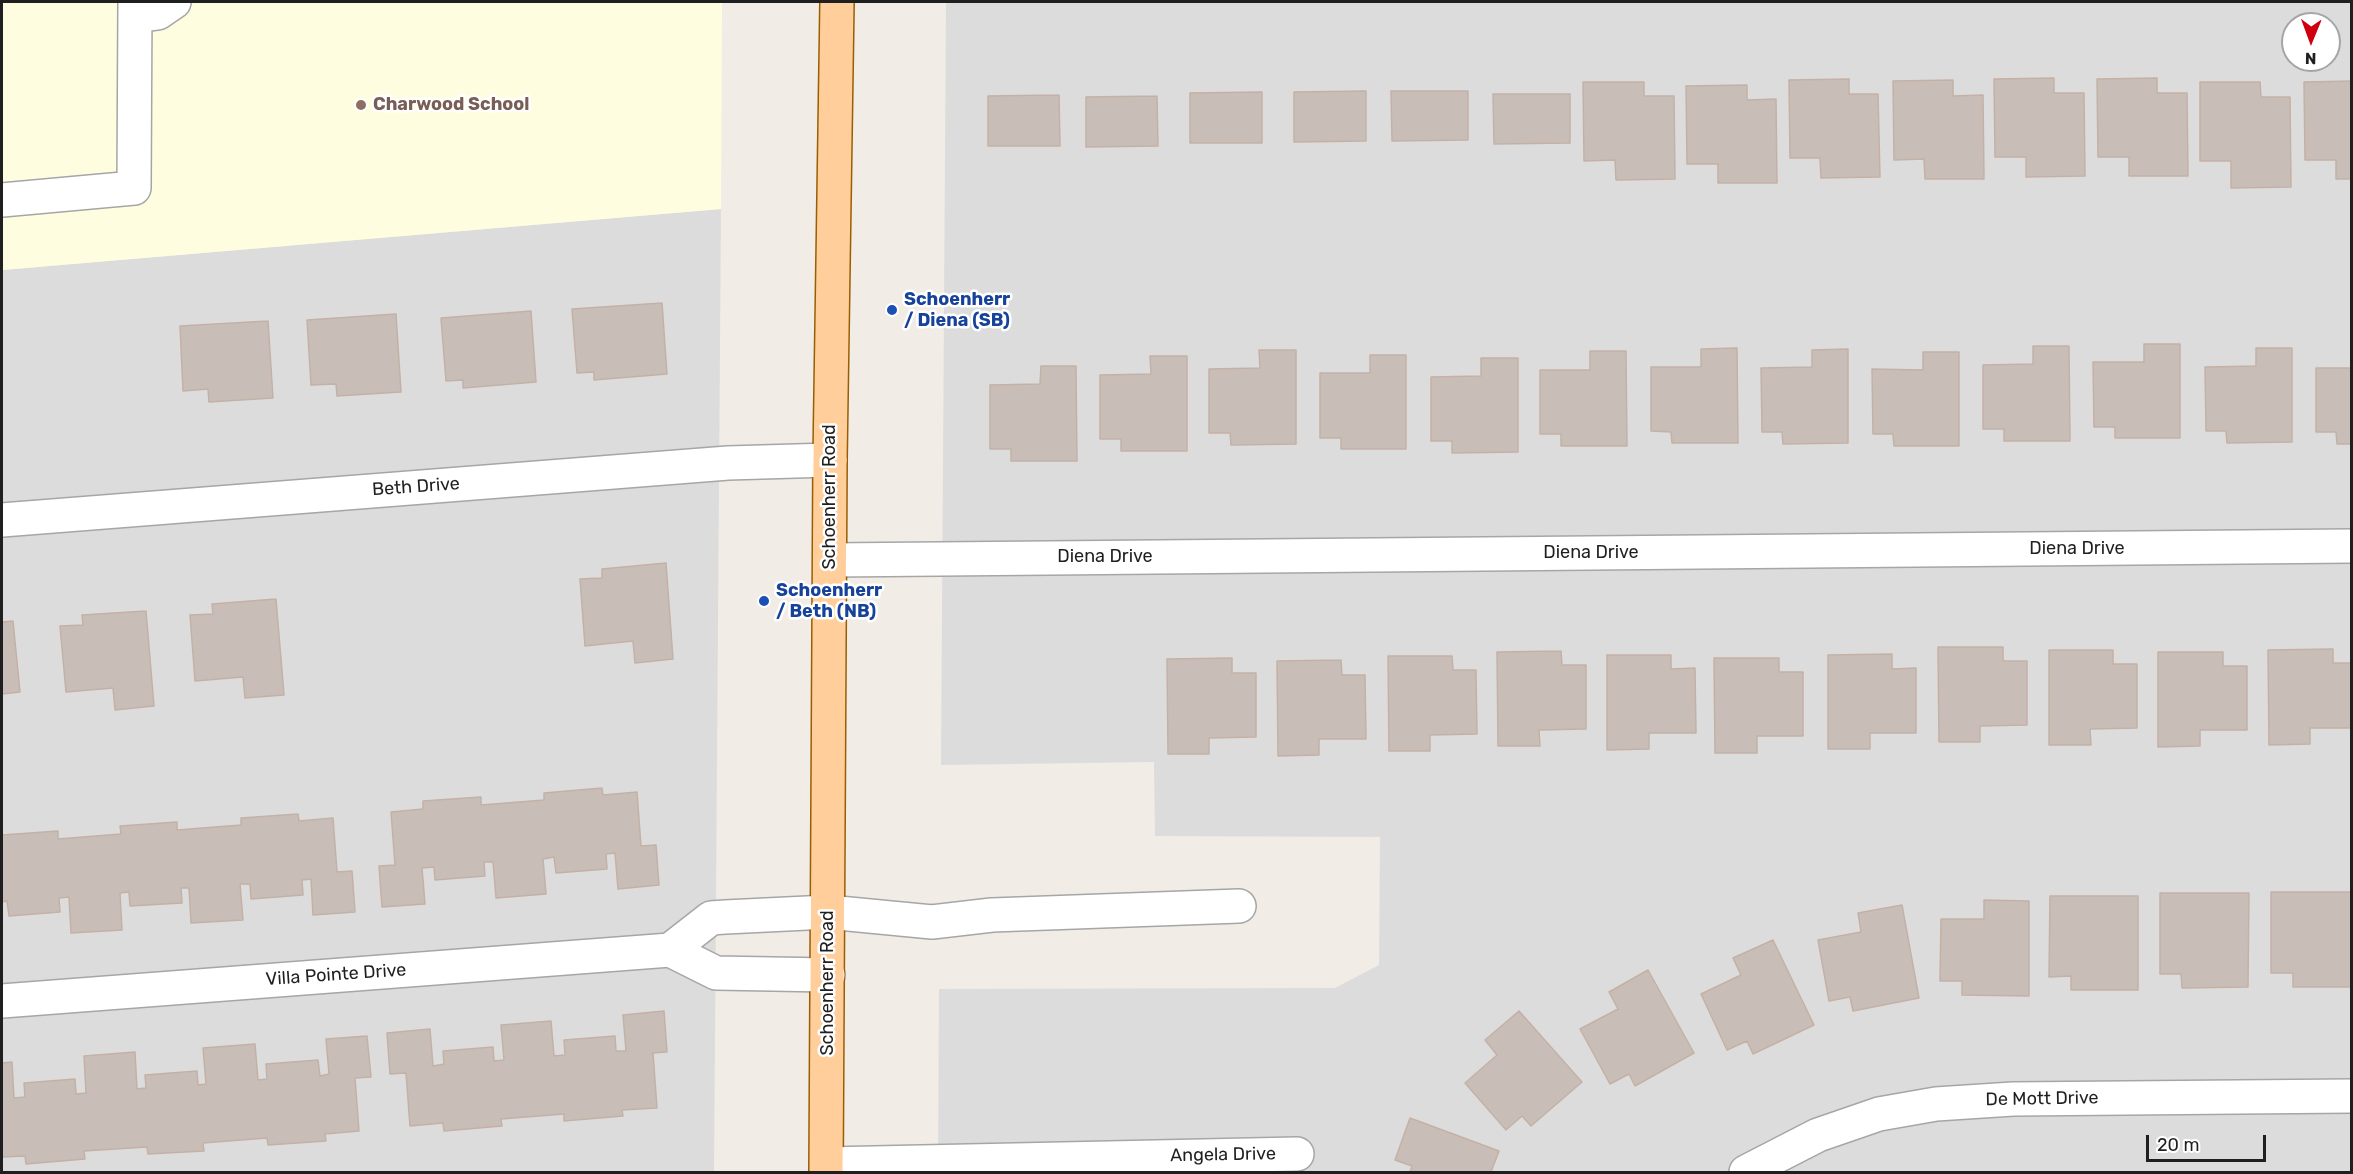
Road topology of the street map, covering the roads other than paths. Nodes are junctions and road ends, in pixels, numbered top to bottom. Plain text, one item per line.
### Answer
1 (174, 2) edge
2 (837, 2) edge
3 (135, 9) edge
4 (2, 200) edge
5 (830, 460) junction
6 (2, 520) edge
7 (2352, 546) edge
8 (831, 560) junction
9 (1239, 906) dead end
10 (828, 912) junction
11 (670, 950) junction
12 (828, 975) junction
13 (2, 1001) edge
14 (2352, 1096) edge
15 (1296, 1154) dead end
16 (826, 1168) edge
17 (1746, 1173) edge

1 - 3 street
2 - 5 main road, Schoenherr Road
3 - 4 street
5 - 6 street, Beth Drive
5 - 8 main road, Schoenherr Road
7 - 8 street, Diena Drive
8 - 10 main road, Schoenherr Road
9 - 10 street
10 - 11 street
10 - 12 main road, Schoenherr Road
11 - 12 street
11 - 13 street, Villa Pointe Drive
12 - 16 main road, Schoenherr Road
14 - 17 street, De Mott Drive
15 - 16 street, Angela Drive

